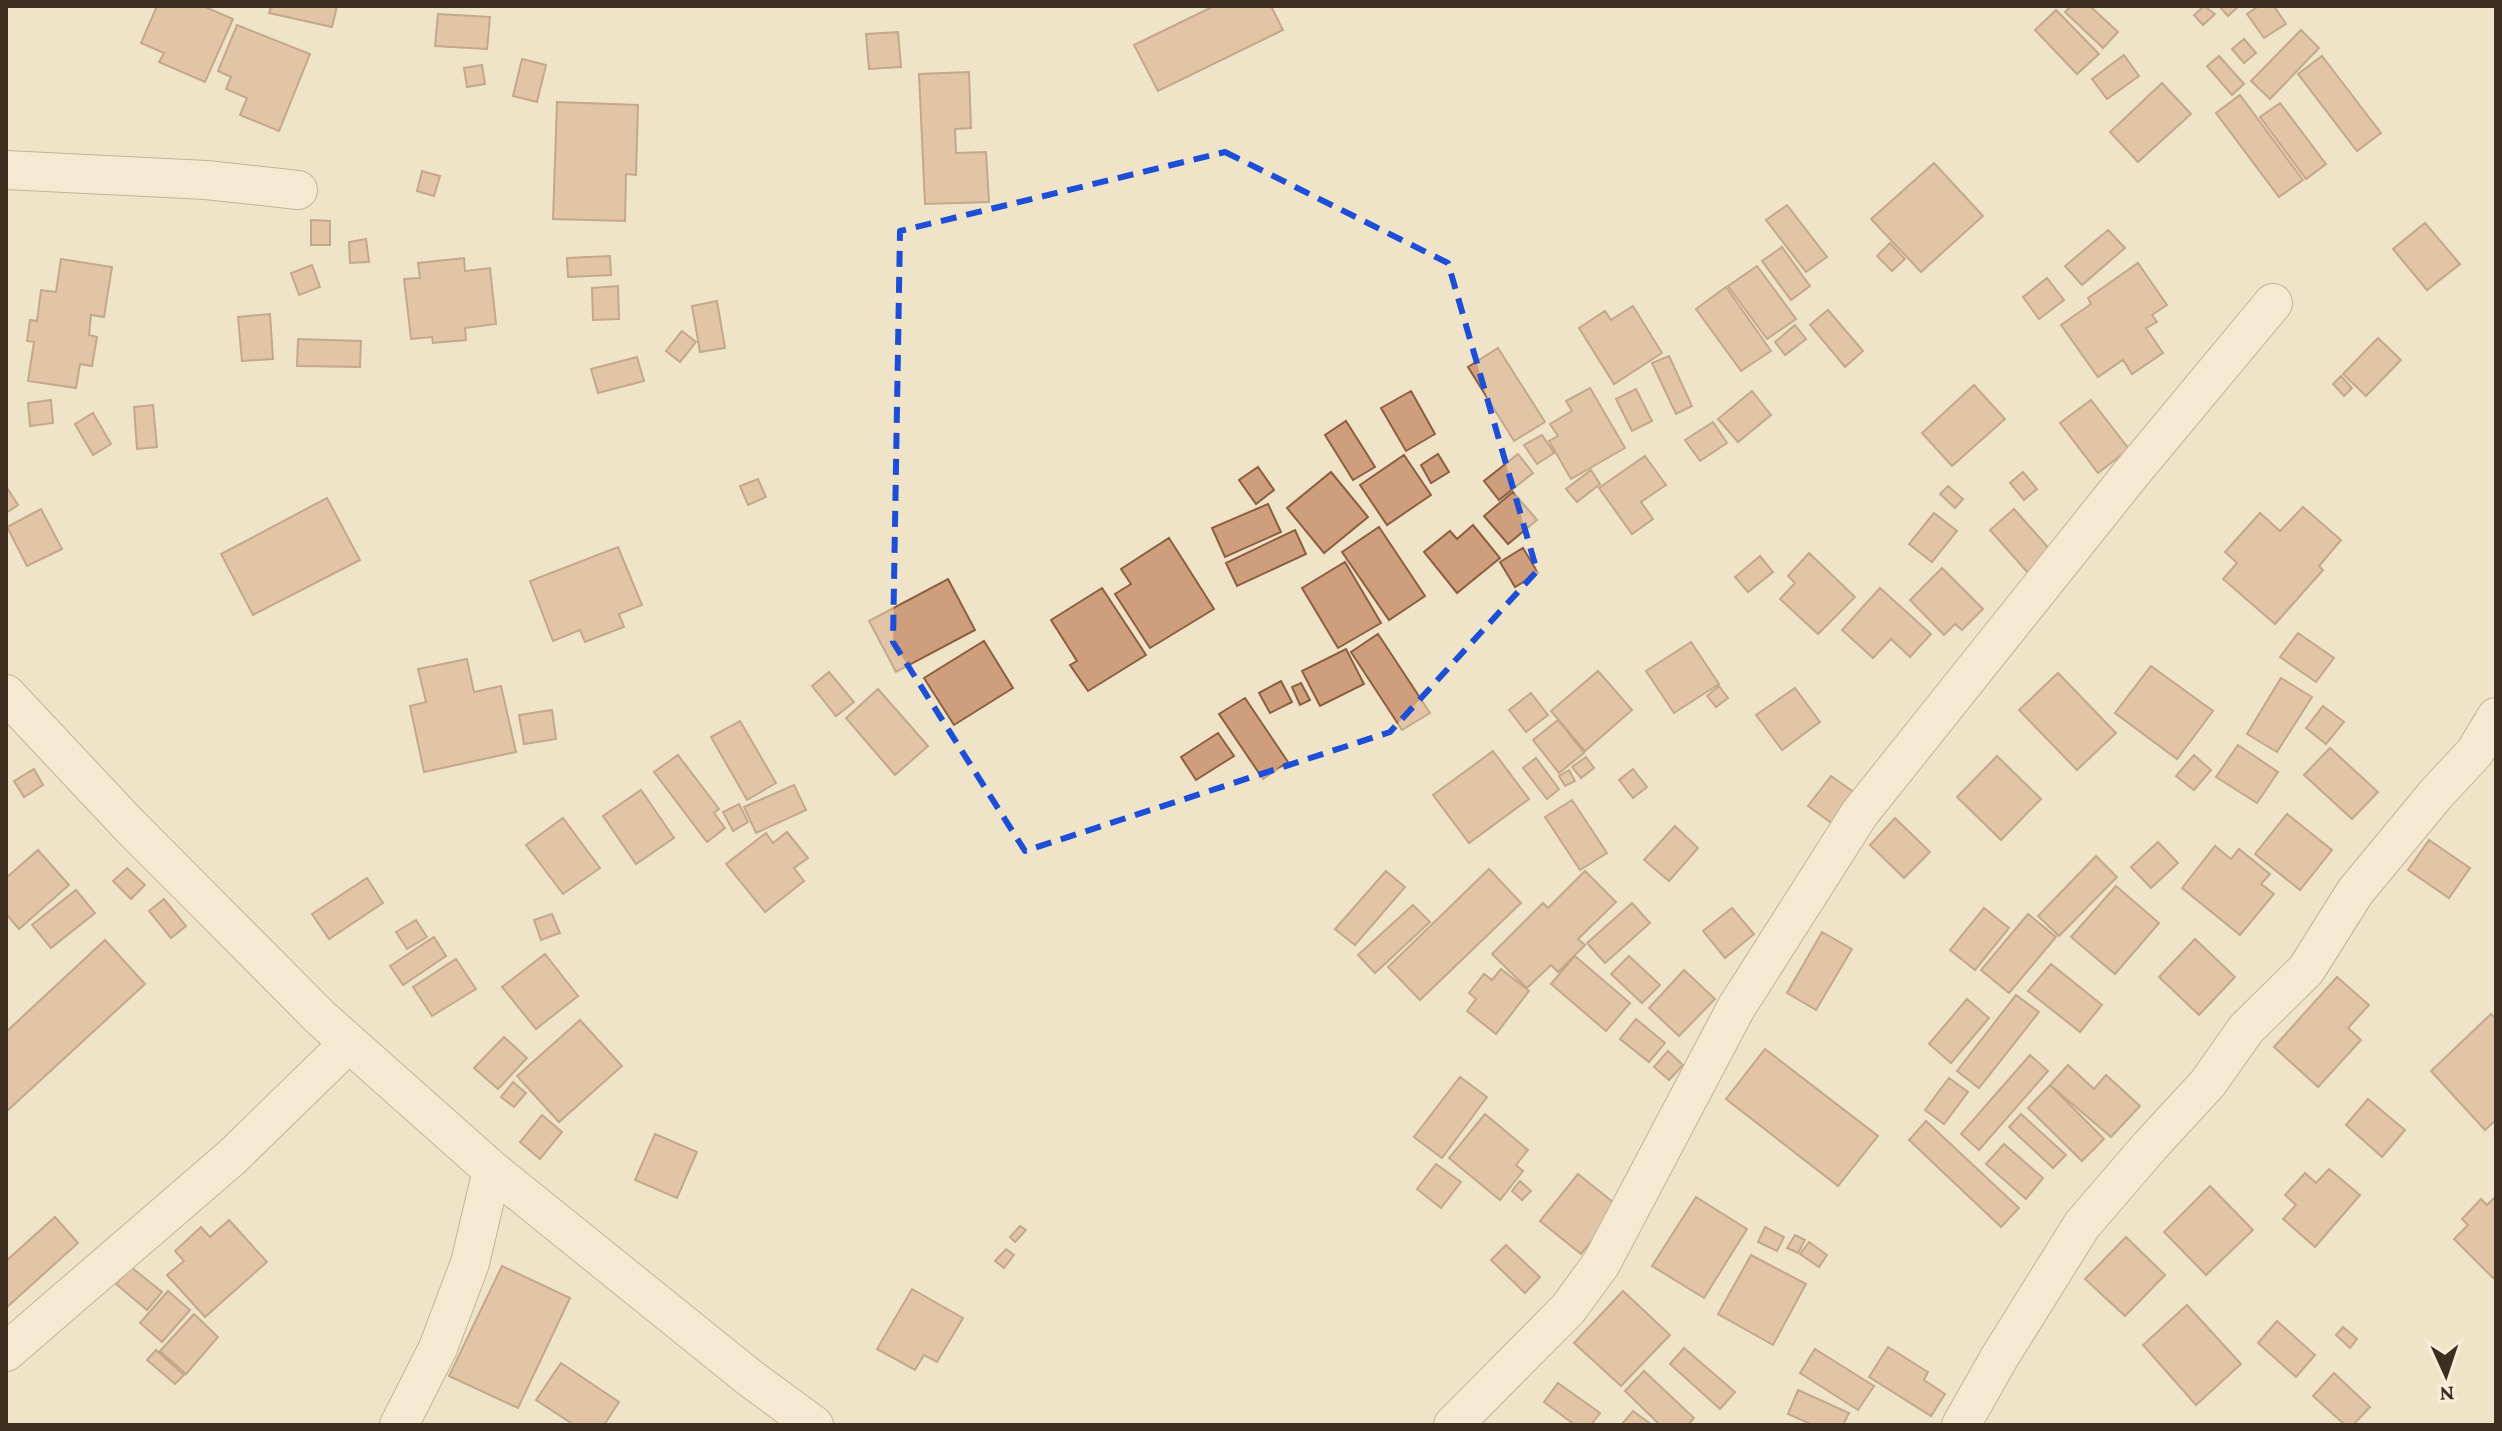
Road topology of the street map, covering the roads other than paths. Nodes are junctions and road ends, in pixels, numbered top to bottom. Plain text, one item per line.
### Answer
1 (6, 170) edge
2 (298, 190) dead end
3 (2273, 303) dead end
4 (6, 694) edge
5 (2496, 717) edge
6 (349, 1043) junction
7 (492, 1170) junction
8 (6, 1352) edge
9 (399, 1425) edge
10 (814, 1425) edge
11 (1453, 1425) edge
12 (1961, 1425) edge

1 - 2 street
3 - 11 street
4 - 6 street
5 - 12 street
6 - 7 street
6 - 8 street
7 - 9 street
7 - 10 street

